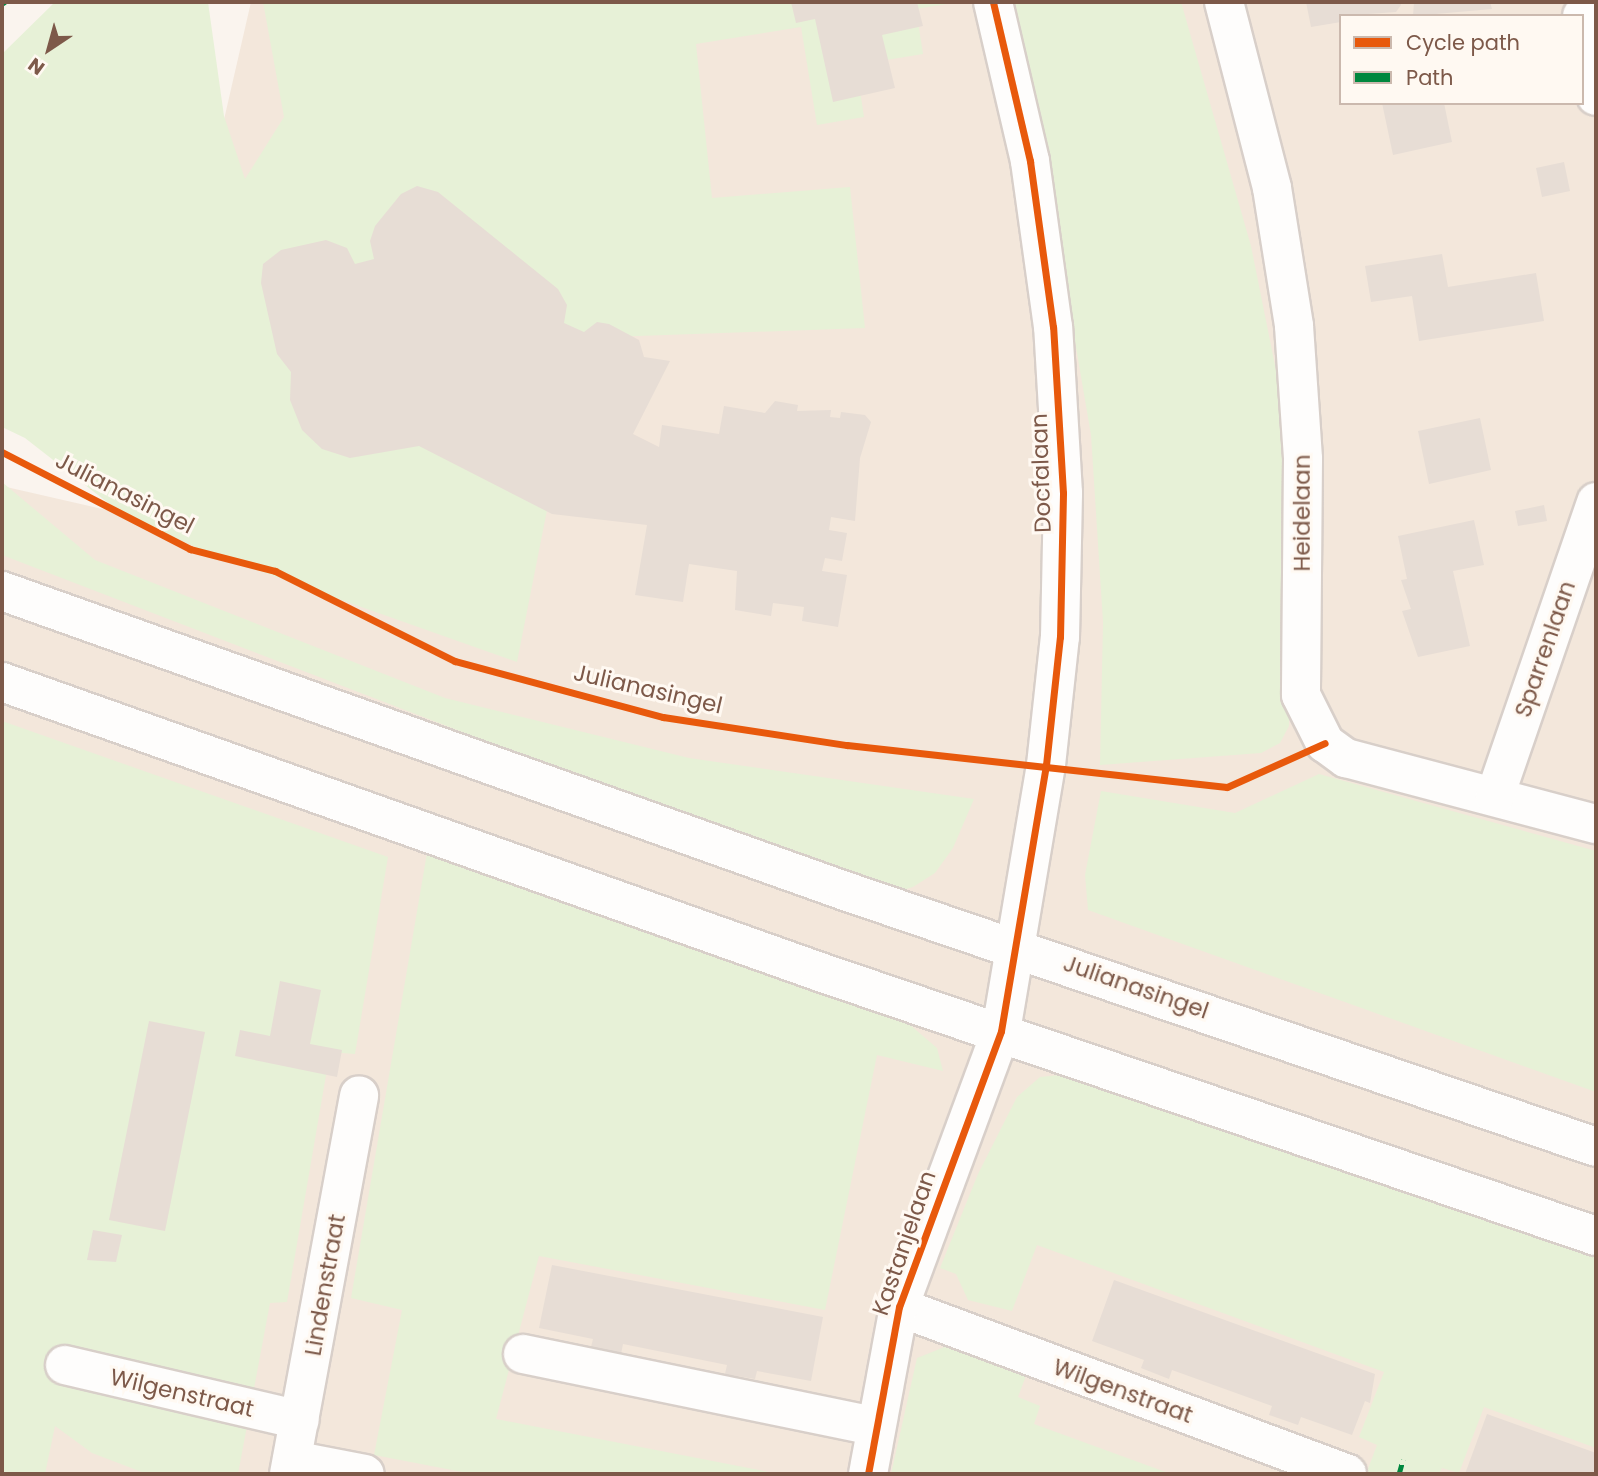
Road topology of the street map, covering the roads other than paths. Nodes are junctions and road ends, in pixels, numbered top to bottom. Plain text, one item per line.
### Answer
1 (993, 2) edge
2 (1224, 2) edge
3 (1584, 27) edge
4 (1596, 96) edge
5 (1596, 502) edge
6 (2, 591) edge
7 (2, 682) edge
8 (1495, 796) junction
9 (1596, 824) edge
10 (1018, 946) junction
11 (1001, 1031) junction
12 (359, 1096) dead end
13 (1596, 1147) edge
14 (1596, 1236) edge
15 (899, 1307) junction
16 (523, 1354) dead end
17 (65, 1364) dead end
18 (300, 1420) junction
19 (873, 1426) junction
20 (291, 1467) edge
21 (365, 1474) edge
22 (868, 1474) edge
23 (1347, 1474) edge

1 - 10 street, Docfalaan
2 - 8 street, Heidelaan
3 - 4 street
5 - 8 street, Sparrenlaan
6 - 10 street, Julianasingel
7 - 11 street
8 - 9 street, Heidelaan
10 - 11 street, Docfalaan
10 - 13 street, Julianasingel
11 - 14 street
11 - 15 street, Kastanjelaan
12 - 18 street, Lindenstraat
15 - 19 street, Kastanjelaan
15 - 23 street, Wilgenstraat
16 - 19 street
17 - 18 street, Wilgenstraat
18 - 20 street, Lindenstraat
19 - 22 street, Kastanjelaan
20 - 21 street

